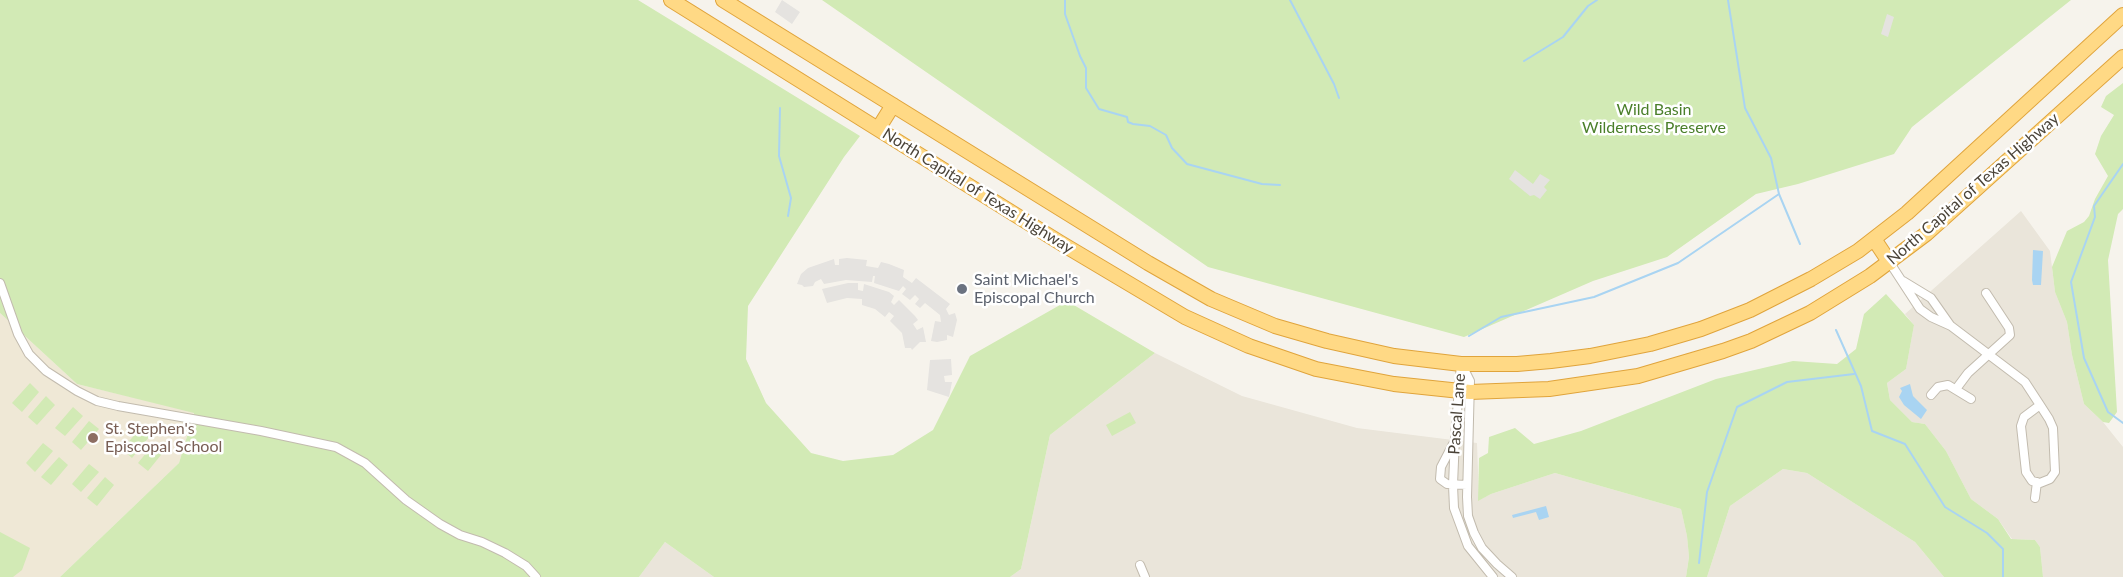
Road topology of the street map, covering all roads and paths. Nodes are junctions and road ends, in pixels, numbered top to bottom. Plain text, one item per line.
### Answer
1 (671, 0) edge
2 (723, 0) edge
3 (2123, 15) edge
4 (2123, 57) edge
5 (893, 105) junction
6 (878, 129) junction
7 (1874, 239) junction
8 (1890, 263) junction
9 (1901, 280) junction
10 (0, 283) edge
11 (1986, 293) dead end
12 (1930, 298) junction
13 (4, 305) edge
14 (1920, 309) junction
15 (1951, 326) junction
16 (1990, 355) junction
17 (1461, 364) junction
18 (1956, 389) junction
19 (1464, 391) junction
20 (1931, 395) dead end
21 (1971, 399) dead end
22 (2040, 405) junction
23 (1455, 437) junction
24 (2037, 482) junction
25 (1453, 485) junction
26 (1467, 485) junction
27 (2035, 498) dead end
28 (1467, 507) junction
29 (1454, 508) junction
30 (1140, 565) dead end
31 (536, 577) edge
32 (1145, 577) edge
33 (1493, 577) edge
34 (1512, 577) edge

1 - 6 highway, North Capital of Texas Highway
2 - 5 highway, North Capital of Texas Highway
3 - 7 highway, North Capital of Texas Highway
4 - 8 highway, North Capital of Texas Highway
5 - 6 highway
5 - 17 highway, North Capital of Texas Highway
6 - 19 highway, North Capital of Texas Highway
7 - 8 highway
7 - 17 highway, North Capital of Texas Highway
8 - 9 street
8 - 19 highway, North Capital of Texas Highway
9 - 12 street
9 - 14 street
10 - 13 street
11 - 16 street
12 - 14 street
12 - 15 street
13 - 31 street
14 - 15 street
15 - 16 street
16 - 18 street
16 - 22 street
17 - 19 street, Pascal Lane
17 - 19 street, Pascal Lane
18 - 20 street
18 - 21 street
19 - 23 street, Pascal Lane
19 - 26 street, Pascal Lane
22 - 24 street
22 - 24 street
23 - 25 street, Pascal Lane
23 - 25 street
24 - 27 street
25 - 26 street
25 - 29 street, Pascal Lane
26 - 28 street, Pascal Lane
28 - 29 street
28 - 34 street, Pascal Lane
29 - 33 street, Pascal Lane
30 - 32 street

